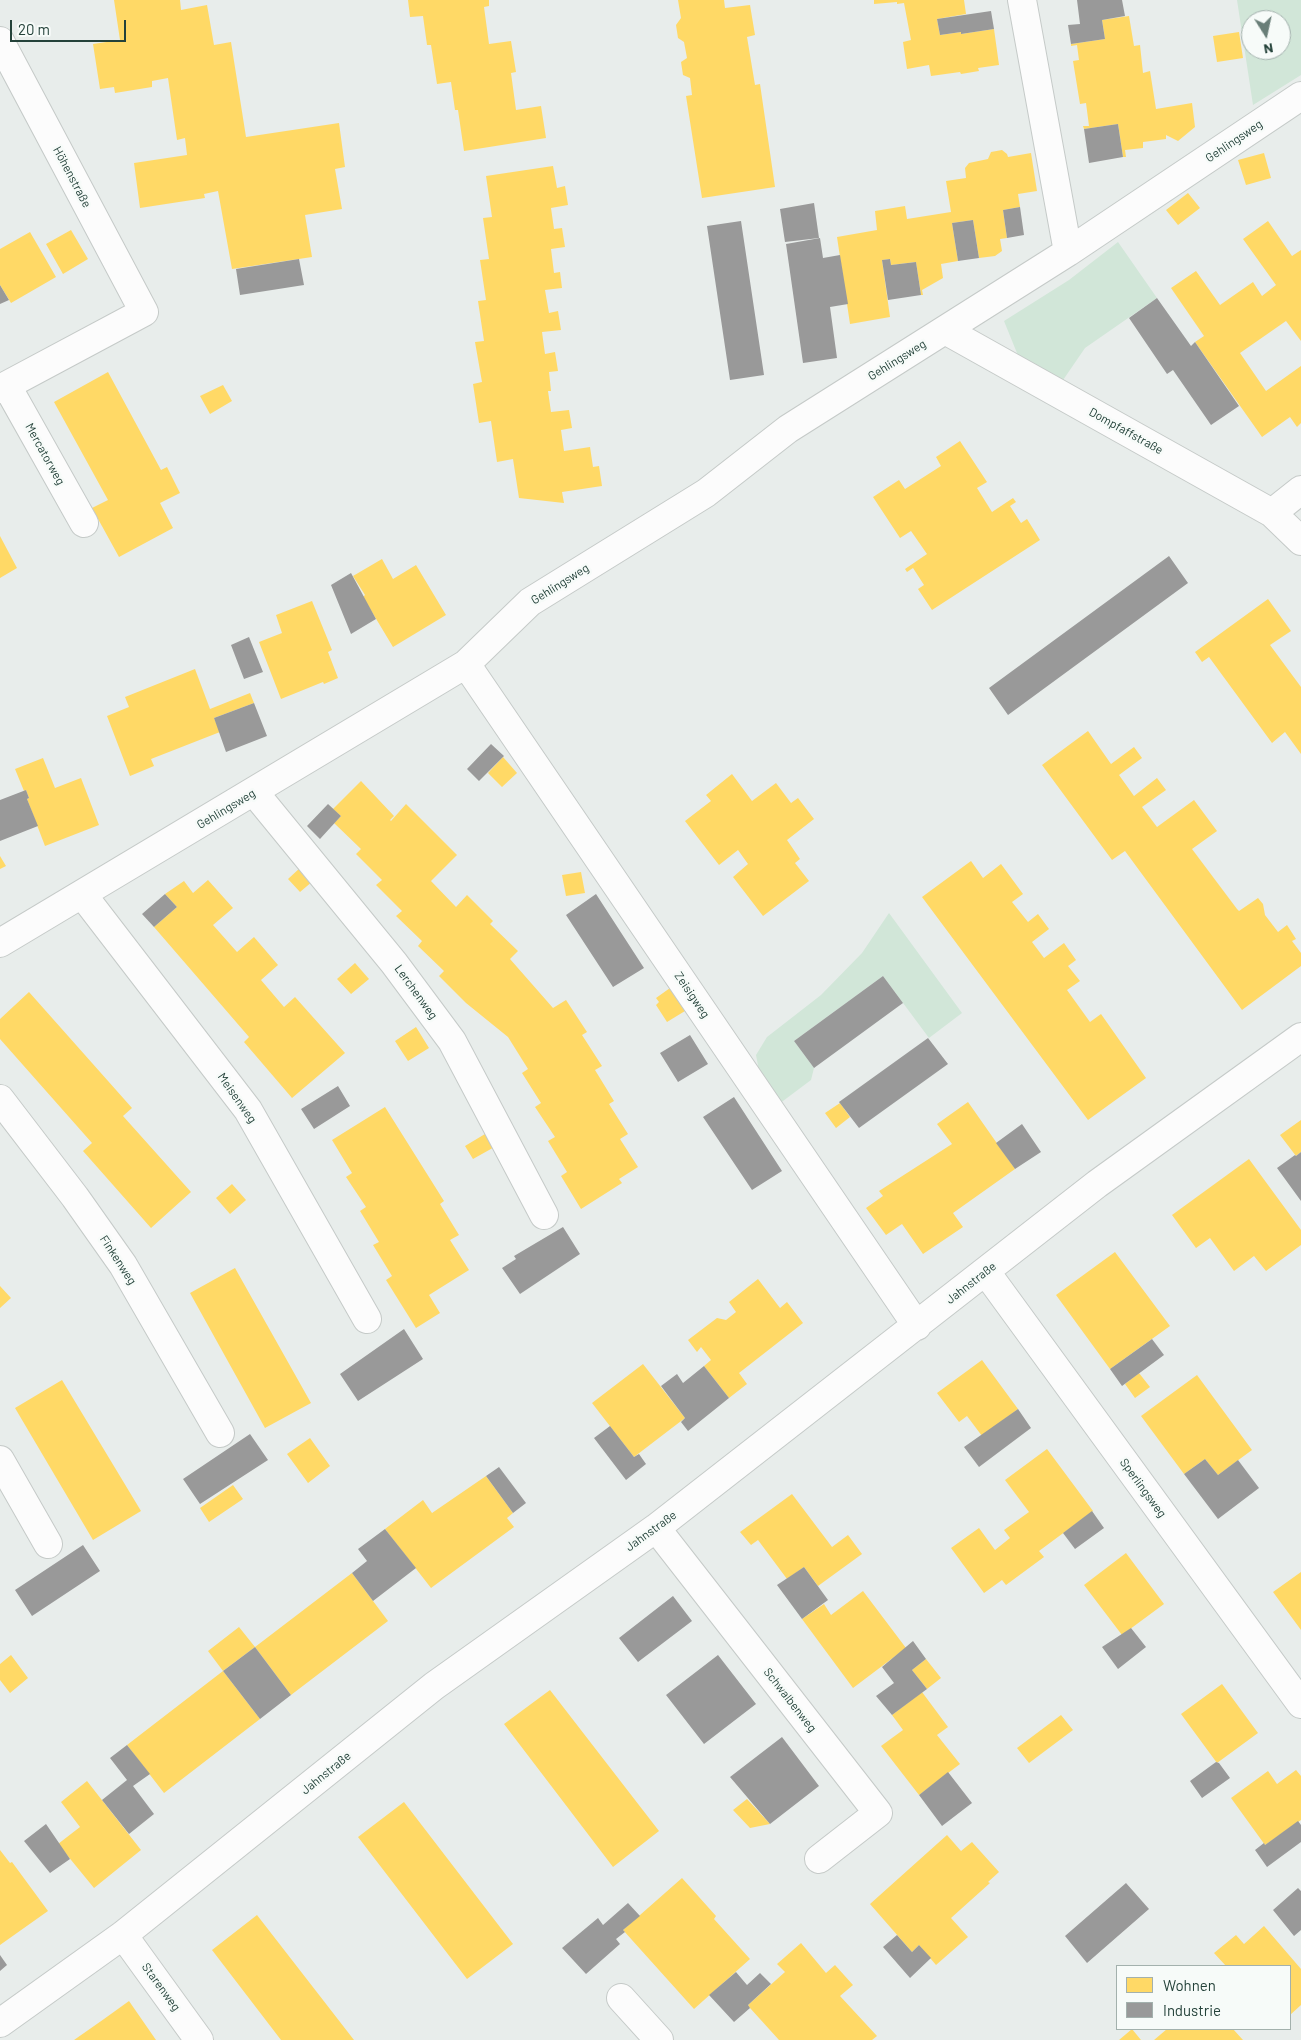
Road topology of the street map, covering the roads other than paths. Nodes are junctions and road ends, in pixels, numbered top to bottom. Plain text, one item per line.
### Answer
1 (1022, 0) edge
2 (0, 41) edge
3 (1301, 96) edge
4 (1068, 252) junction
5 (144, 312) joint
6 (945, 330) junction
7 (3, 388) edge
8 (1301, 490) edge
9 (1272, 513) junction
10 (84, 523) dead end
11 (1301, 541) edge
12 (466, 664) junction
13 (254, 792) junction
14 (82, 894) junction
15 (0, 943) edge
16 (1301, 1037) edge
17 (0, 1098) edge
18 (544, 1215) dead end
19 (986, 1272) junction
20 (366, 1319) dead end
21 (917, 1326) junction
22 (220, 1433) dead end
23 (0, 1460) edge
24 (656, 1528) junction
25 (48, 1544) dead end
26 (1301, 1704) edge
27 (819, 1859) dead end
28 (123, 1935) junction
29 (621, 1998) dead end
30 (0, 2023) edge
31 (199, 2040) edge
32 (659, 2040) edge

1 - 4 street
2 - 5 street, Höhenstraße
3 - 4 street, Gehlingsweg
4 - 6 street, Gehlingsweg
5 - 7 street, Mercatorweg
6 - 9 street, Dompfaffstraße
6 - 12 street, Gehlingsweg
7 - 10 street, Mercatorweg
8 - 9 street
9 - 11 street, Dompfaffstraße
12 - 13 street, Gehlingsweg
12 - 21 street, Zeisigweg
13 - 14 street, Gehlingsweg
13 - 18 street, Lerchenweg
14 - 15 street, Gehlingsweg
14 - 20 street, Meisenweg
16 - 19 street, Jahnstraße
17 - 22 street, Finkenweg
19 - 21 street, Jahnstraße
19 - 26 street, Sperlingsweg
21 - 24 street, Jahnstraße
23 - 25 street
24 - 27 street, Schwalbenweg
24 - 28 street, Jahnstraße
28 - 30 street, Jahnstraße
28 - 31 street, Starenweg
29 - 32 street

